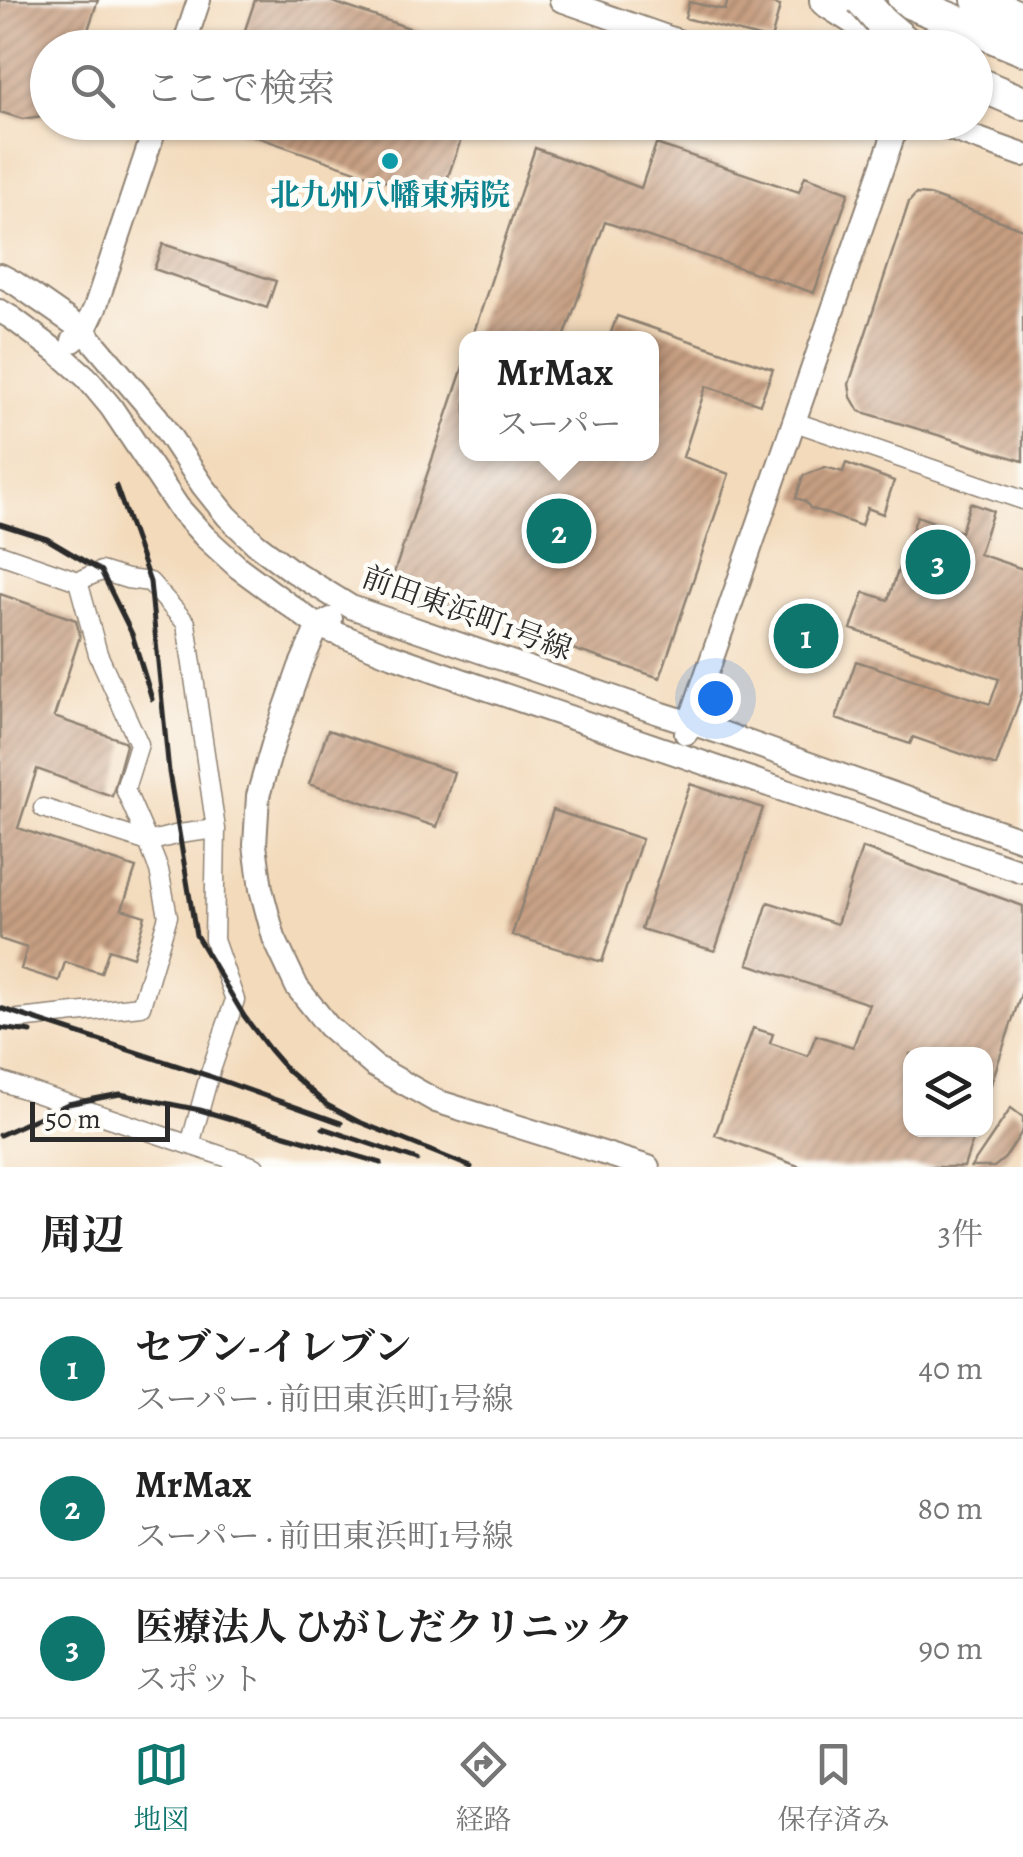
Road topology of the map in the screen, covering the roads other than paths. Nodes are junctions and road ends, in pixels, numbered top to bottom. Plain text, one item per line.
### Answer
1 (200, 0) edge
2 (561, 0) edge
3 (826, 0) edge
4 (852, 0) edge
5 (862, 0) edge
6 (904, 0) edge
7 (978, 0) edge
8 (1023, 19) edge
9 (189, 30) edge
10 (647, 30) edge
11 (868, 30) edge
12 (891, 30) edge
13 (922, 30) edge
14 (977, 30) edge
15 (993, 37) edge
16 (1023, 49) edge
17 (993, 59) edge
18 (1023, 72) edge
19 (993, 90) edge
20 (1023, 103) edge
21 (152, 140) edge
22 (892, 140) edge
23 (981, 140) edge
24 (1023, 155) edge
25 (0, 275) edge
26 (0, 311) edge
27 (84, 331) junction
28 (60, 354) junction
29 (796, 422) junction
30 (1023, 500) edge
31 (0, 554) edge
32 (78, 581) junction
33 (351, 607) junction
34 (318, 626) junction
35 (690, 723) junction
36 (679, 754) junction
37 (43, 808) dead end
38 (216, 830) junction
39 (1023, 840) edge
40 (148, 842) junction
41 (1023, 872) edge
42 (0, 1021) edge
43 (0, 1081) edge
44 (190, 1144) junction
45 (255, 1167) edge
46 (648, 1167) edge

1 - 9 street
2 - 10 street
3 - 11 highway
4 - 13 highway
5 - 12 highway, bridge
6 - 14 highway
7 - 8 highway
15 - 16 highway
17 - 18 highway
19 - 20 highway
21 - 27 street
22 - 29 street
23 - 24 street
25 - 27 street, 前田東浜町1号線
26 - 28 street
27 - 28 street
27 - 33 street, 前田東浜町1号線
28 - 34 street
29 - 30 street
29 - 35 street
31 - 32 street
32 - 38 street
32 - 40 street
33 - 34 street
33 - 35 street, 前田東浜町1号線
34 - 36 street
34 - 46 street
35 - 36 street
35 - 39 street, 前田東浜町1号線
36 - 41 street
37 - 40 street
38 - 40 street
38 - 44 street
40 - 42 street
43 - 44 street
44 - 45 street

